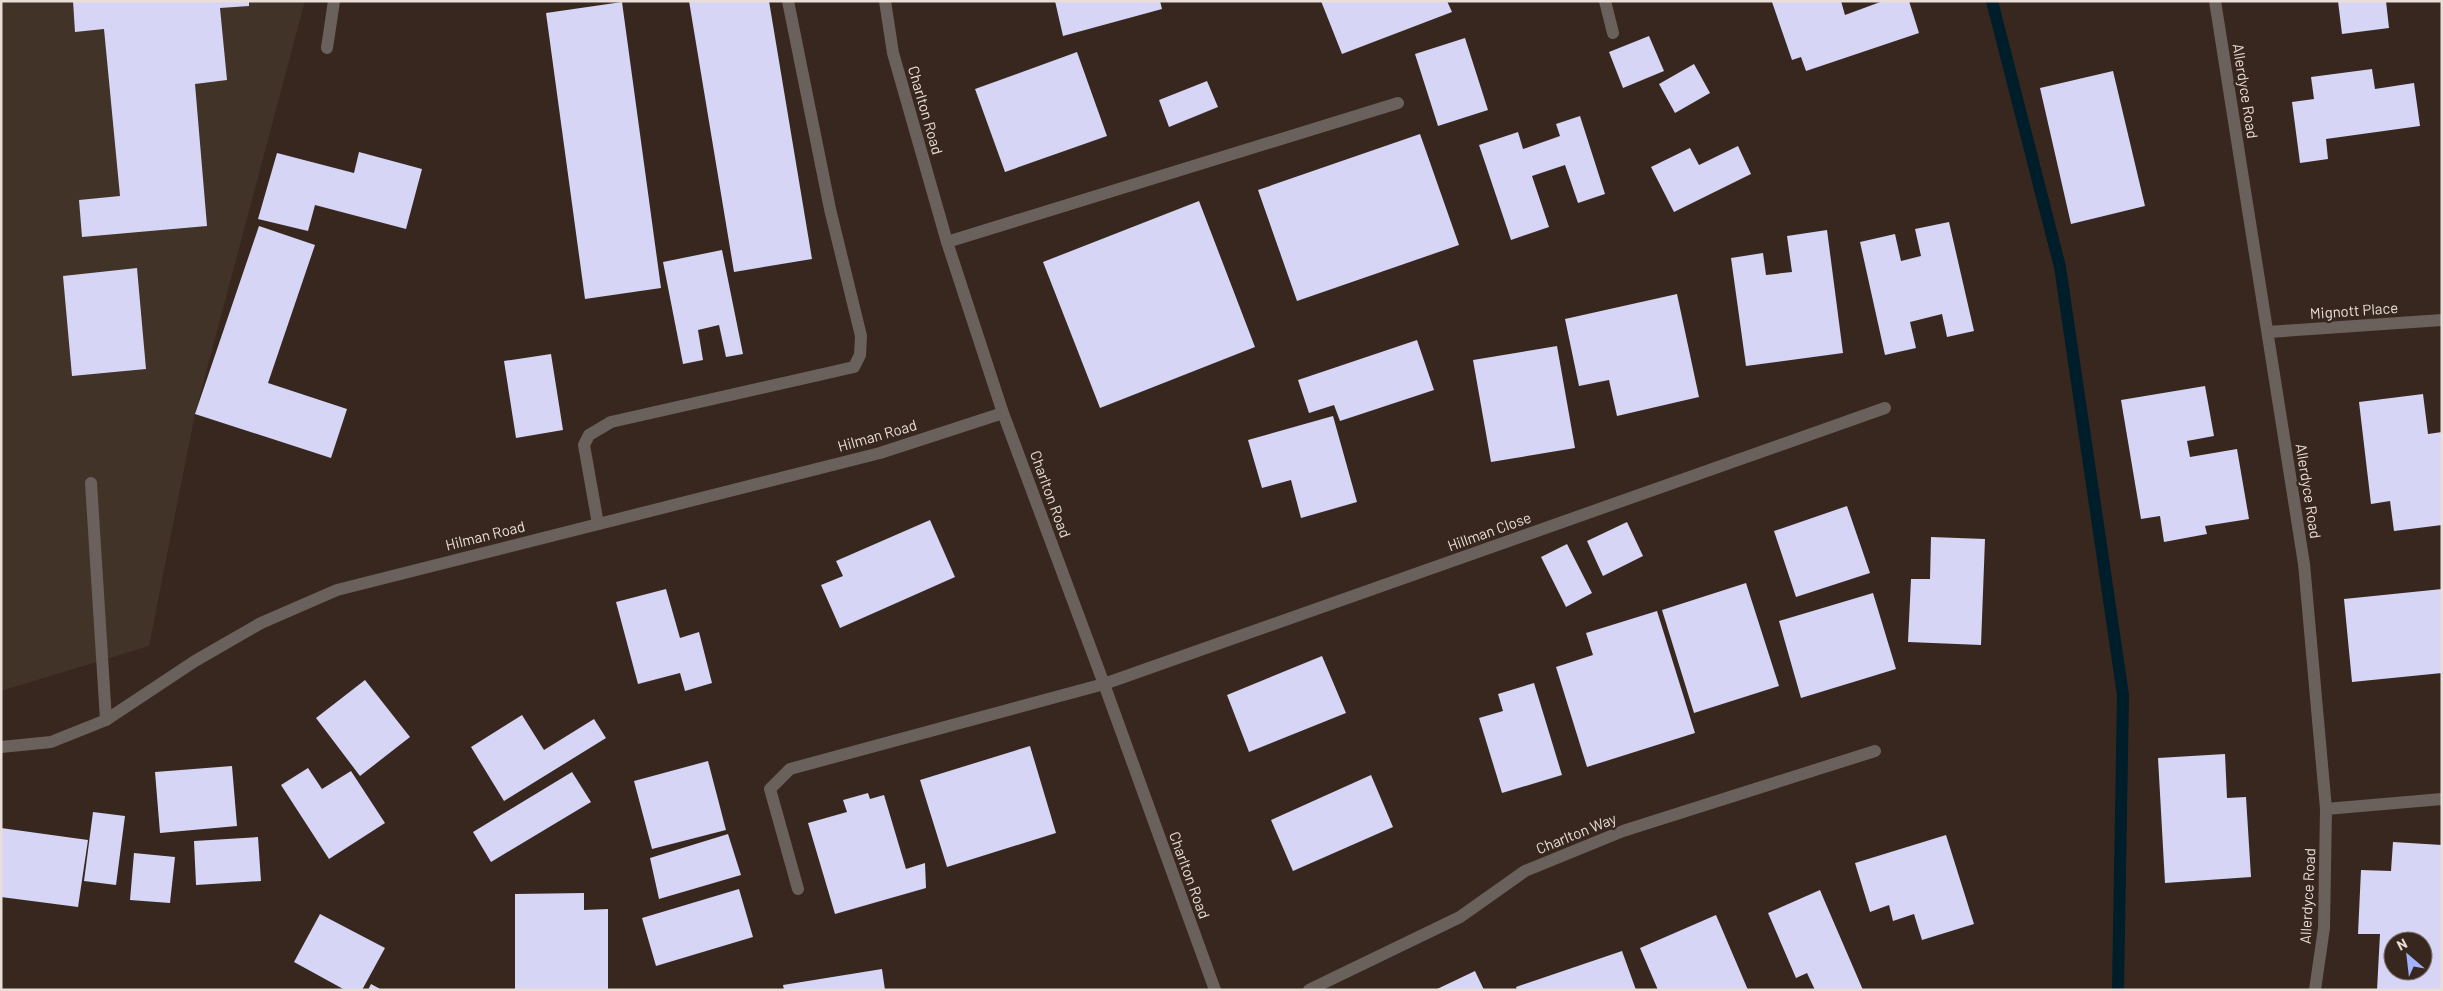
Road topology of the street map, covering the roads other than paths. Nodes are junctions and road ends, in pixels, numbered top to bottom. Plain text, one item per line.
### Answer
1 (334, 1) edge
2 (788, 1) edge
3 (885, 1) edge
4 (1606, 1) edge
5 (2215, 1) edge
6 (1613, 33) dead end
7 (327, 48) dead end
8 (1398, 103) dead end
9 (947, 242) junction
10 (2442, 320) edge
11 (2268, 332) junction
12 (1885, 408) dead end
13 (1003, 413) junction
14 (91, 484) dead end
15 (598, 524) junction
16 (1104, 684) junction
17 (106, 720) junction
18 (1, 747) edge
19 (1875, 751) dead end
20 (2442, 799) edge
21 (2326, 809) junction
22 (798, 889) dead end
23 (1214, 990) edge
24 (1309, 990) edge
25 (2315, 990) edge

1 - 7 street
2 - 15 street
3 - 9 street, Charlton Road
4 - 6 street
5 - 11 street, Allerdyce Road
8 - 9 street
9 - 13 street, Charlton Road
10 - 11 street, Mignott Place
11 - 21 street, Allerdyce Road
12 - 16 street, Hillman Close
13 - 15 street, Hilman Road
13 - 16 street, Charlton Road
14 - 17 street
15 - 17 street, Hilman Road
16 - 22 street, Hillman Close
16 - 23 street, Charlton Road
17 - 18 street, Hilman Road
19 - 24 street, Charlton Way
20 - 21 street
21 - 25 street, Allerdyce Road

